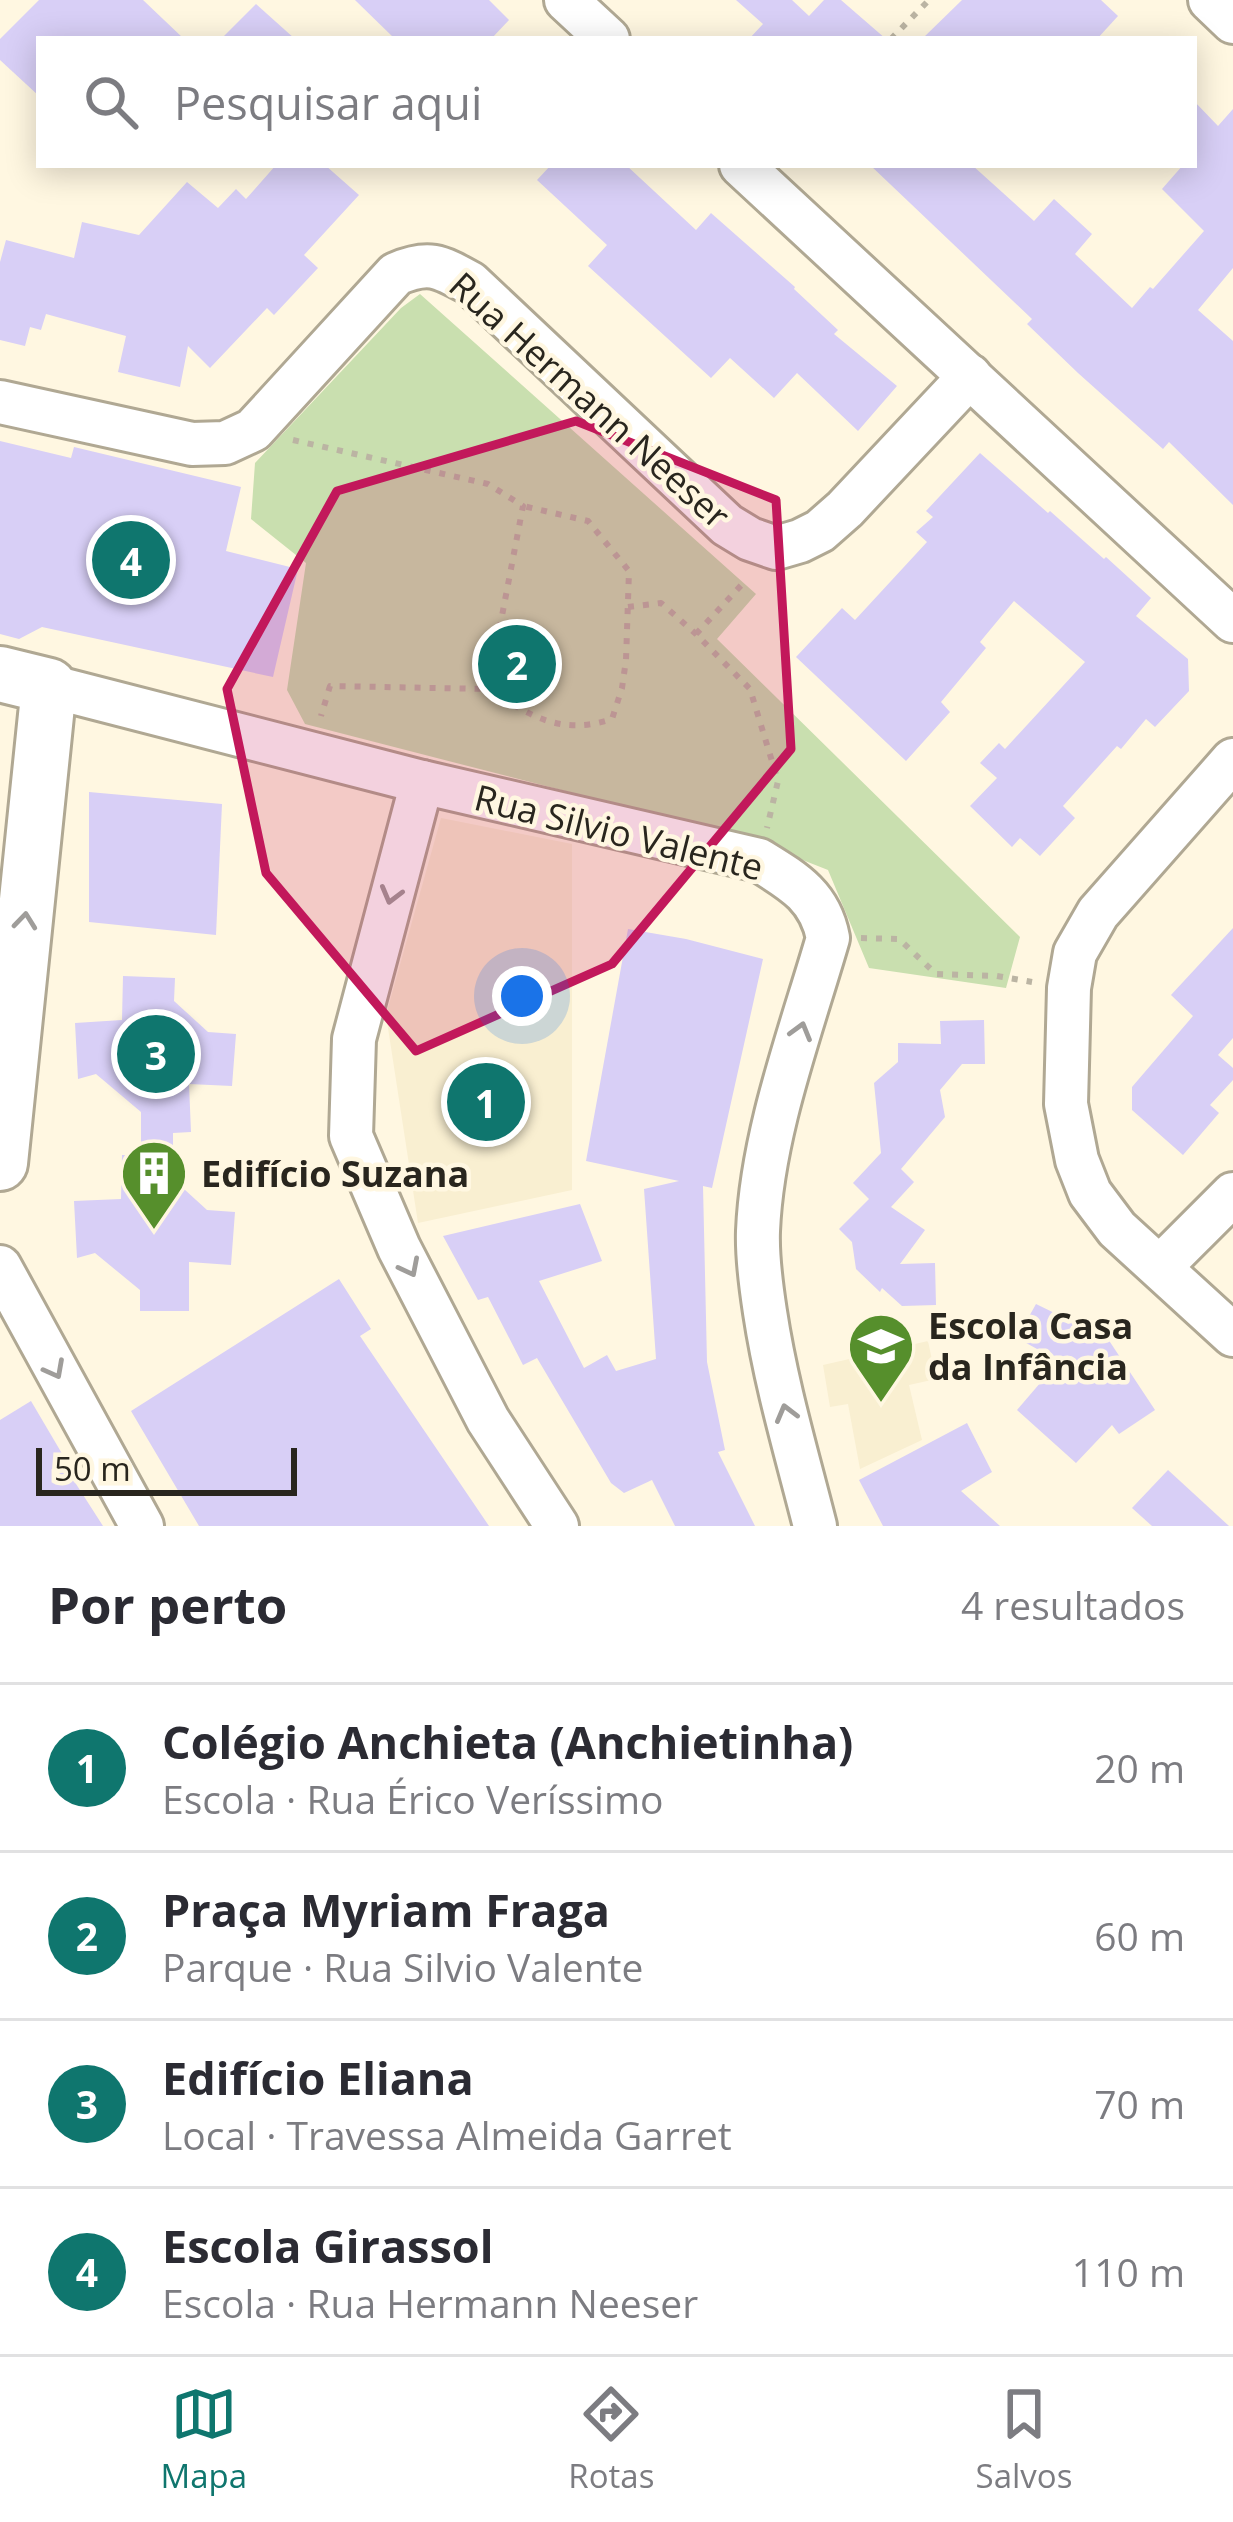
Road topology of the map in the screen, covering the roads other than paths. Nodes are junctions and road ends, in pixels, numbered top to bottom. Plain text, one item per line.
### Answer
1 (566, 0) edge
2 (1210, 0) edge
3 (1233, 22) edge
4 (605, 36) edge
5 (744, 168) edge
6 (970, 376) junction
7 (0, 402) edge
8 (1233, 620) edge
9 (24, 680) edge
10 (1233, 760) edge
11 (422, 782) junction
12 (0, 1163) edge
13 (1233, 1194) edge
14 (0, 1267) edge
15 (1160, 1268) junction
16 (1233, 1334) edge
17 (142, 1526) edge
18 (557, 1526) edge
19 (815, 1526) edge

1 - 4 street
2 - 3 street
5 - 6 street
6 - 7 street, Rua Hermann Neeser
6 - 8 street
9 - 11 street, Rua Silvio Valente
12 -> 9 street
10 - 15 street
11 -> 18 street
19 -> 11 street, Rua Silvio Valente
13 - 15 street
14 -> 17 street
15 - 16 street

